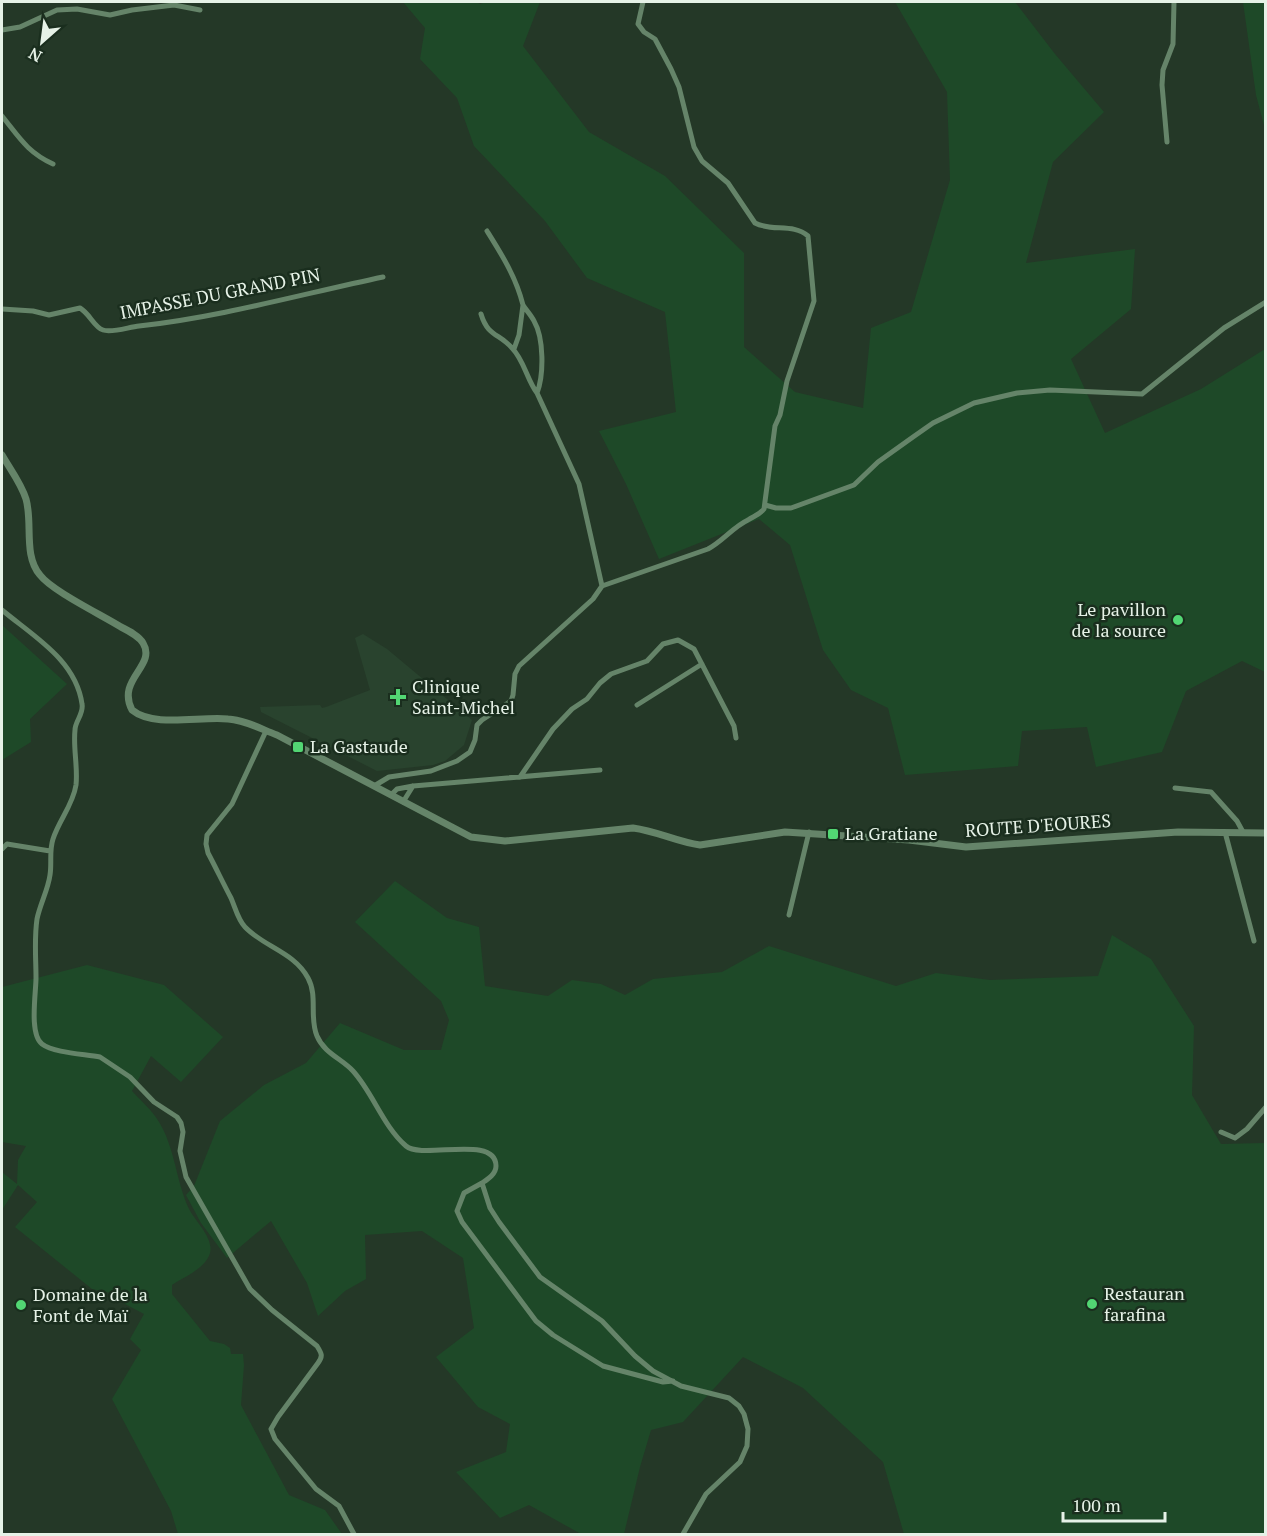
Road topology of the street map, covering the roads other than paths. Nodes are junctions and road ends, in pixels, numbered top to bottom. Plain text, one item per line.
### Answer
1 (644, 2) edge
2 (1174, 2) edge
3 (200, 10) dead end
4 (2, 30) edge
5 (2, 116) edge
6 (1167, 142) dead end
7 (52, 164) dead end
8 (487, 231) dead end
9 (383, 277) dead end
10 (1266, 302) edge
11 (523, 304) junction
12 (2, 309) edge
13 (481, 314) dead end
14 (514, 349) junction
15 (537, 393) junction
16 (2, 455) edge
17 (765, 505) junction
18 (602, 586) junction
19 (2, 610) edge
20 (702, 664) junction
21 (637, 705) dead end
22 (266, 731) junction
23 (736, 738) dead end
24 (600, 770) dead end
25 (520, 777) junction
26 (374, 786) junction
27 (413, 786) junction
28 (1175, 788) dead end
29 (391, 795) junction
30 (403, 802) junction
31 (809, 832) junction
32 (1225, 832) junction
33 (1243, 832) junction
34 (1266, 833) edge
35 (2, 849) edge
36 (50, 851) junction
37 (789, 915) dead end
38 (1254, 941) dead end
39 (1266, 1107) edge
40 (1221, 1132) dead end
41 (482, 1183) junction
42 (673, 1381) junction
43 (354, 1534) edge
44 (683, 1534) edge

1 - 17 street
2 - 6 street
3 - 4 street
5 - 7 street
8 - 11 street
9 - 12 street, IMPASSE DU GRAND PIN
10 - 17 street
11 - 14 street
11 - 15 street
13 - 14 street
14 - 15 street
15 - 18 street
16 - 22 street, ROUTE D'EOURES
17 - 18 street
18 - 26 street
19 - 36 street
20 - 21 street
20 - 23 street
20 - 25 street
22 - 26 street, ROUTE D'EOURES
22 - 41 street
24 - 25 street
25 - 27 street
26 - 29 street, ROUTE D'EOURES
27 - 29 street
27 - 30 street
28 - 33 street
29 - 30 street, ROUTE D'EOURES
30 - 31 street, ROUTE D'EOURES
31 - 32 street, ROUTE D'EOURES
31 - 37 street
32 - 33 street, ROUTE D'EOURES
32 - 38 street
33 - 34 street, ROUTE D'EOURES
35 - 36 street
36 - 43 street
39 - 40 street
41 - 42 street
41 - 42 street
42 - 44 street

